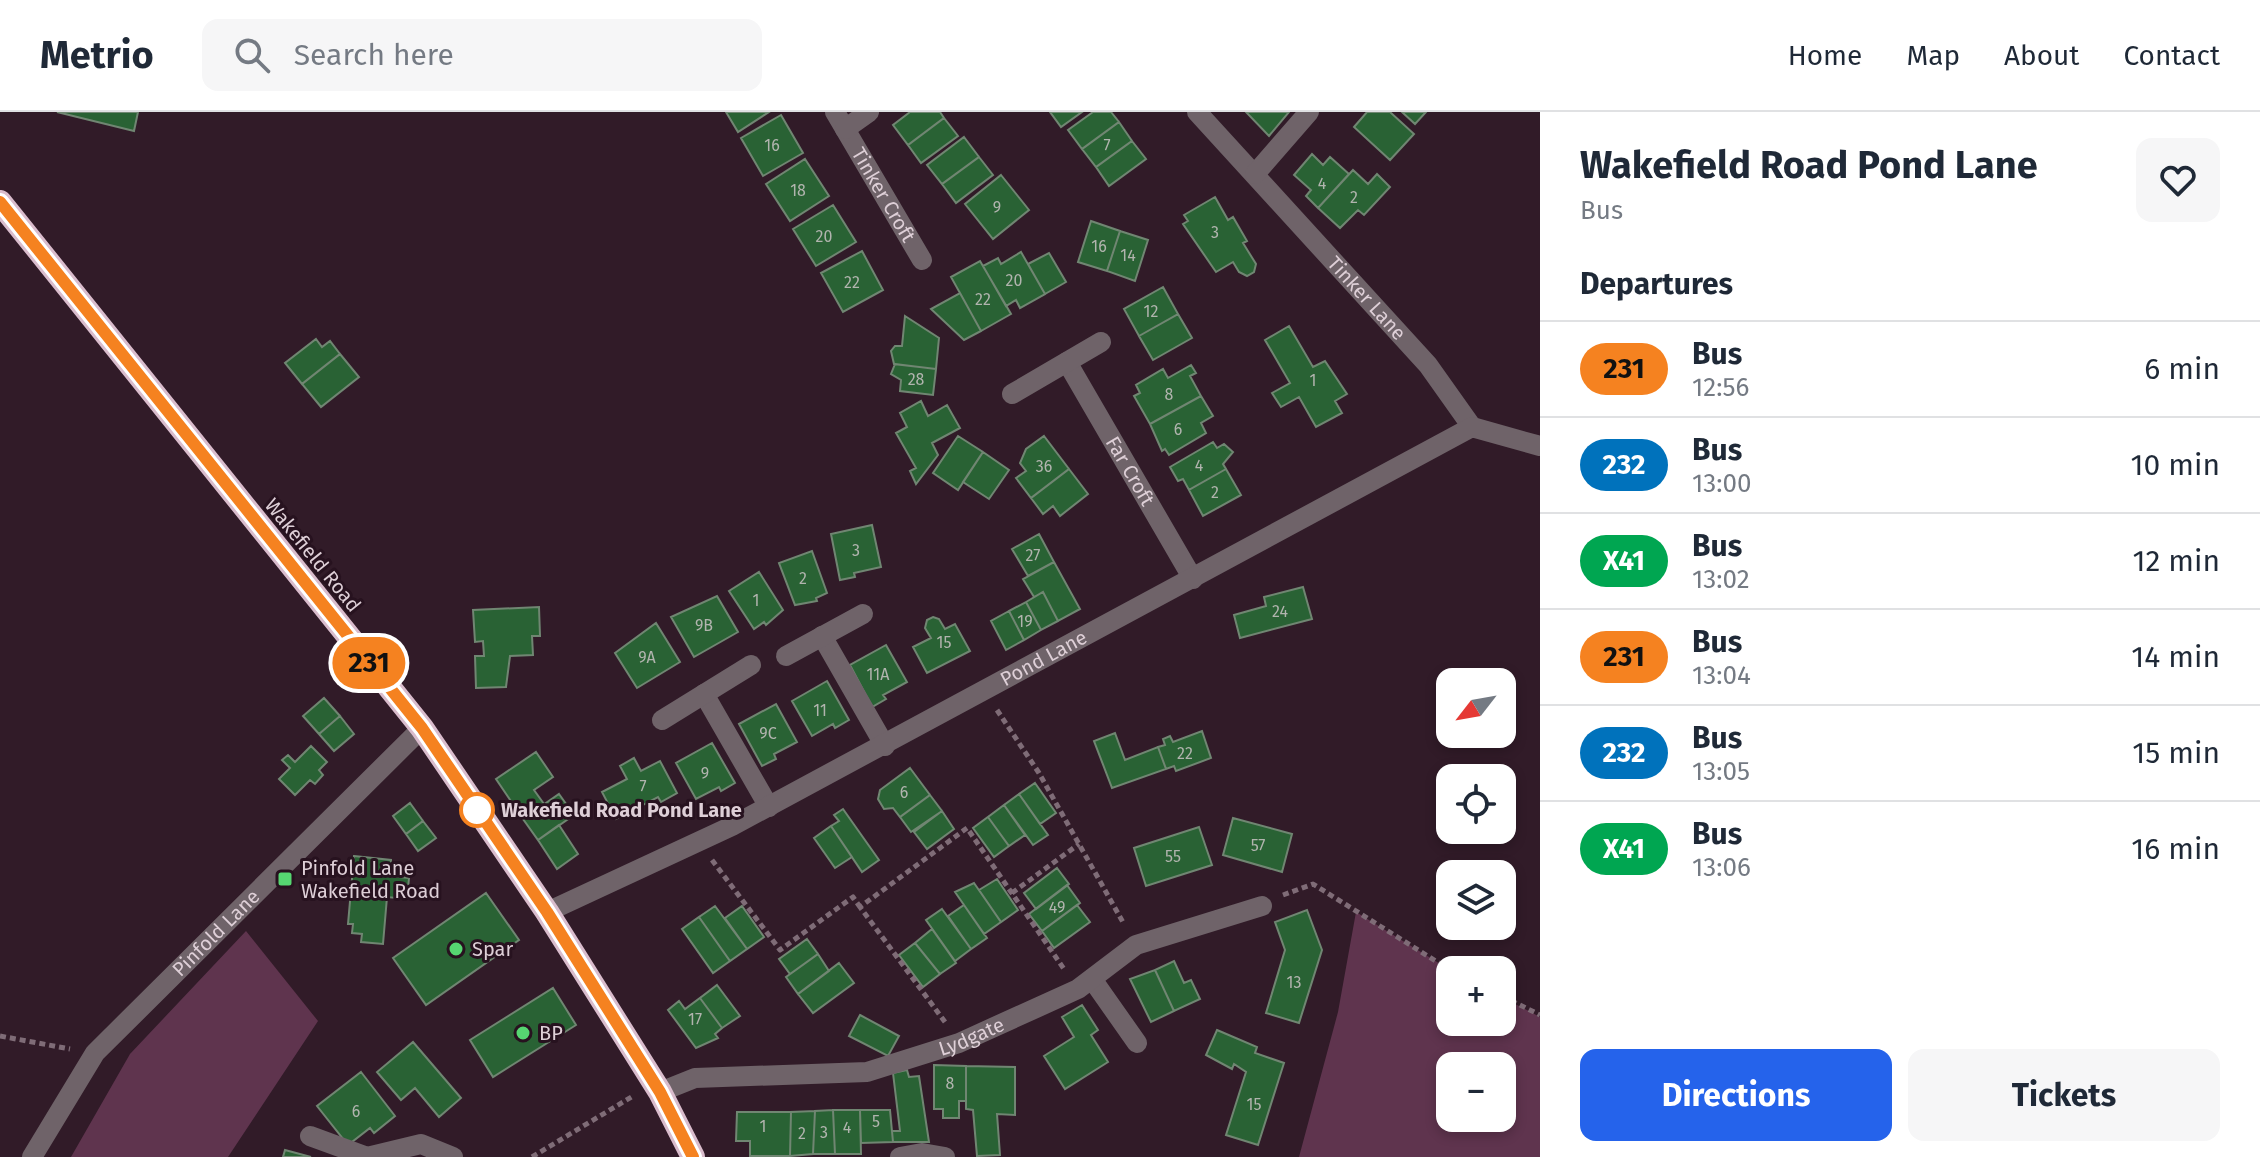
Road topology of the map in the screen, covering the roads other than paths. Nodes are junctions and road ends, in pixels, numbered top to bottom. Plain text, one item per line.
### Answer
1 (869, 112) edge
2 (1197, 112) edge
3 (1309, 112) edge
4 (840, 121) edge
5 (1255, 174) junction
6 (0, 202) edge
7 (922, 260) dead end
8 (1101, 342) dead end
9 (1067, 362) junction
10 (1012, 394) dead end
11 (1472, 427) junction
12 (1540, 446) edge
13 (1193, 579) junction
14 (863, 614) dead end
15 (822, 636) junction
16 (786, 656) dead end
17 (751, 665) dead end
18 (704, 694) junction
19 (662, 720) dead end
20 (422, 728) junction
21 (885, 746) junction
22 (769, 807) junction
23 (1262, 906) road end
24 (547, 912) junction
25 (1085, 984) junction
26 (1137, 1043) dead end
27 (657, 1088) junction
28 (310, 1136) dead end
29 (32, 1157) edge
30 (453, 1157) edge
31 (693, 1157) edge
32 (900, 1157) edge
33 (945, 1157) edge

1 - 4 street, Tinker Croft
2 - 5 street, Tinker Lane
3 - 5 street
4 - 7 street, Tinker Croft
5 - 11 street, Tinker Lane
6 - 20 highway, Wakefield Road
8 - 9 street
9 - 10 street
9 - 13 street, Far Croft
11 - 12 street
11 - 13 street, Pond Lane
13 - 21 street, Pond Lane
14 - 15 street
15 - 16 street
15 - 21 street
17 - 18 street
18 - 19 street
18 - 22 street
20 - 24 highway, Wakefield Road
20 - 29 street, Pinfold Lane
21 - 22 street, Pond Lane
22 - 24 street, Pond Lane
23 - 25 street, Lydgate
24 - 27 highway, Wakefield Road
25 - 26 street
25 - 27 street, Lydgate
27 - 31 highway, Wakefield Road
28 - 30 street
32 - 33 street

